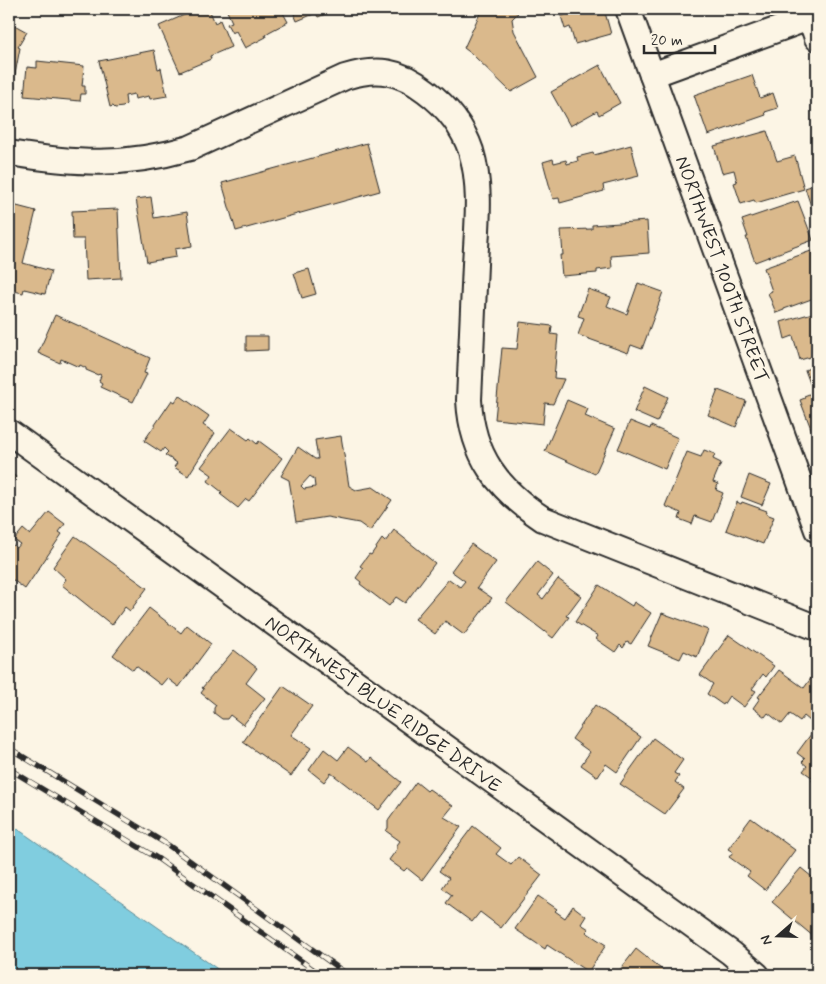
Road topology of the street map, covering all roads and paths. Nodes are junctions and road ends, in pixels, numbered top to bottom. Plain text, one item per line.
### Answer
1 (628, 9) edge
2 (813, 20) edge
3 (652, 75) junction
4 (9, 153) edge
5 (9, 432) edge
6 (817, 530) edge
7 (817, 628) edge
8 (757, 975) edge

1 - 3 street, NORTHWEST 100TH STREET
2 - 3 street
3 - 6 street, NORTHWEST 100TH STREET
4 - 7 street
5 - 8 street, NORTHWEST BLUE RIDGE DRIVE

